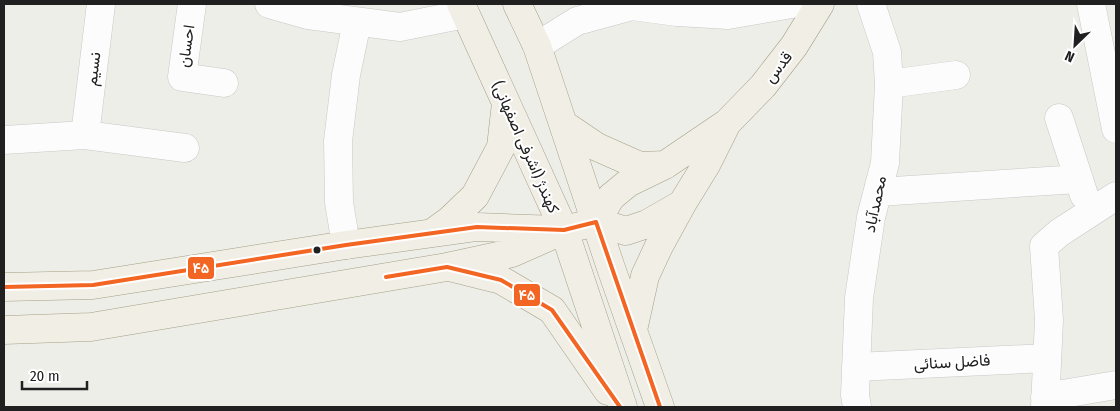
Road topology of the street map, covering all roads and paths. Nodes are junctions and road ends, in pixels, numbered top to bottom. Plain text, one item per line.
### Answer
1 (101, 4) edge
2 (192, 4) edge
3 (269, 4) edge
4 (517, 4) edge
5 (792, 4) edge
6 (820, 4) edge
7 (871, 4) edge
8 (1092, 4) edge
9 (632, 5) edge
10 (463, 9) edge
11 (357, 22) junction
12 (537, 46) junction
13 (956, 75) dead end
14 (224, 83) dead end
15 (889, 84) junction
16 (506, 101) junction
17 (1059, 118) dead end
18 (727, 123) junction
19 (563, 124) junction
20 (1116, 128) edge
21 (85, 135) junction
22 (4, 140) edge
23 (185, 148) dead end
24 (665, 165) junction
25 (1079, 179) junction
26 (878, 192) junction
27 (1116, 196) edge
28 (682, 204) junction
29 (1090, 212) junction
30 (596, 222) junction
31 (564, 230) junction
32 (432, 234) junction
33 (346, 245) junction
34 (277, 256) junction
35 (447, 267) junction
36 (4, 287) edge
37 (286, 295) junction
38 (4, 330) edge
39 (633, 330) junction
40 (1047, 358) junction
41 (856, 367) junction
42 (1116, 385) edge
43 (1045, 402) edge
44 (621, 407) edge
45 (660, 407) edge
46 (857, 407) edge

1 - 21 street, نسیم
2 - 14 street, احسان
3 - 11 street
4 - 12 main road
5 - 9 street
6 - 18 main road, قدس
7 - 15 street, محمدآباد
8 - 20 street
9 - 12 street
10 - 11 street
10 - 16 main road, کهندژ (اشرفی اصفهانی)
11 - 33 street
12 - 19 main road
13 - 15 street
15 - 26 street, محمدآباد
16 - 31 main road, کهندژ (اشرفی اصفهانی)
16 - 32 main road
17 - 25 street
18 - 24 main road
18 - 28 main road
19 - 24 main road
19 - 30 main road
21 - 22 street
21 - 23 street
24 - 30 main road
25 - 26 street
25 - 29 street
26 - 41 street, محمدآباد
27 - 29 street
28 - 30 main road
28 - 39 main road
29 - 40 street
30 - 31 main road
30 - 39 main road
31 - 32 main road
31 - 35 main road
31 - 44 main road, کهندژ (اشرفی اصفهانی)
32 - 33 main road
33 - 34 main road
34 - 36 main road
34 - 37 main road
35 - 37 main road
35 - 44 main road
37 - 38 main road
39 - 45 main road
40 - 41 street, فاضل سنائی
40 - 43 street
41 - 46 street, محمدآباد
42 - 43 street

